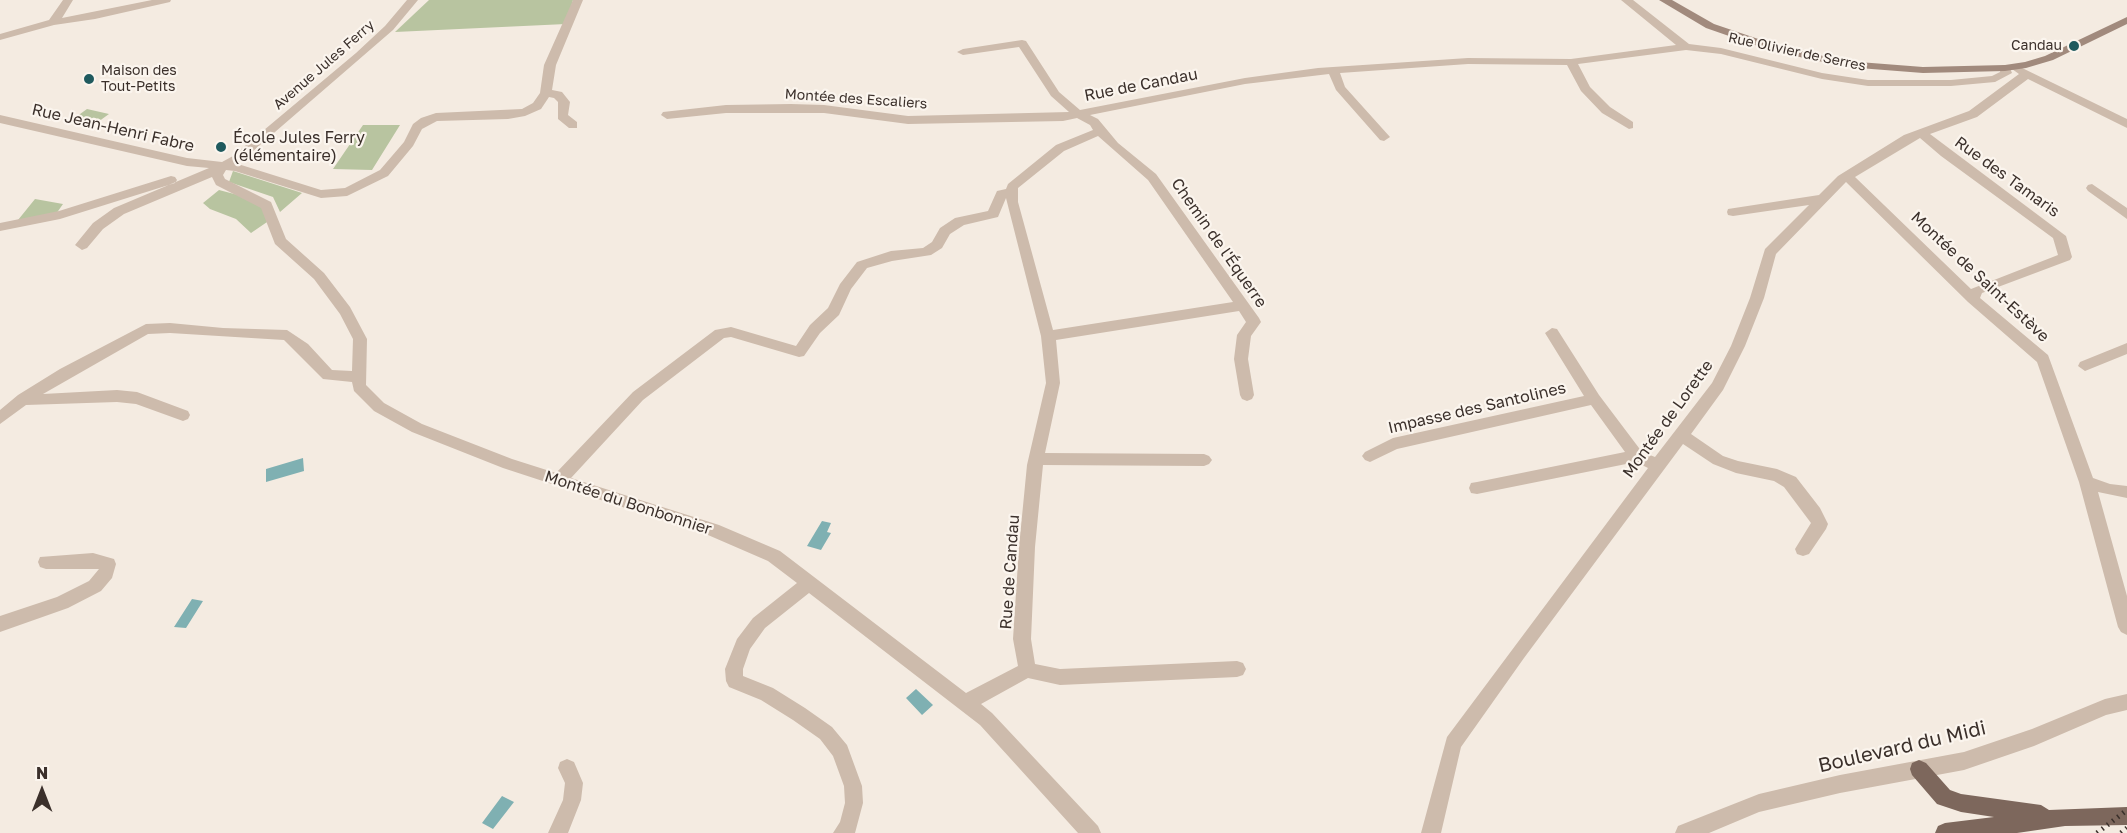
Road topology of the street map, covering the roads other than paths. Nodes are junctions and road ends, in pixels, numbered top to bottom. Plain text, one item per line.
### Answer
1 (68, 0) edge
2 (166, 0) edge
3 (413, 0) edge
4 (578, 0) edge
5 (1626, 0) edge
6 (1632, 0) edge
7 (1664, 0) edge
8 (1642, 13) junction
9 (2127, 20) edge
10 (53, 22) junction
11 (0, 37) edge
12 (1686, 47) junction
13 (963, 52) dead end
14 (1571, 62) junction
15 (2016, 70) junction
16 (1334, 72) junction
17 (546, 93) junction
18 (1078, 114) junction
19 (667, 115) dead end
20 (0, 119) edge
21 (1629, 124) dead end
22 (2127, 124) edge
23 (573, 125) dead end
24 (1100, 131) junction
25 (1922, 133) junction
26 (1384, 137) dead end
27 (220, 166) junction
28 (1847, 176) junction
29 (2092, 188) dead end
30 (1012, 192) junction
31 (1821, 199) junction
32 (1733, 212) dead end
33 (2127, 215) edge
34 (0, 227) edge
35 (82, 245) dead end
36 (1973, 299) junction
37 (1244, 305) junction
38 (1552, 333) dead end
39 (1048, 336) junction
40 (2127, 348) edge
41 (2085, 366) dead end
42 (360, 377) junction
43 (1247, 395) dead end
44 (23, 399) junction
45 (1594, 399) junction
46 (183, 416) dead end
47 (0, 418) edge
48 (1681, 435) junction
49 (1370, 456) dead end
50 (1637, 456) junction
51 (1036, 459) junction
52 (1204, 460) dead end
53 (1658, 465) junction
54 (558, 480) junction
55 (2087, 482) junction
56 (1477, 488) dead end
57 (2127, 492) edge
58 (1803, 549) dead end
59 (46, 562) dead end
60 (809, 583) junction
61 (0, 624) edge
62 (2127, 627) edge
63 (1237, 669) dead end
64 (1027, 670) junction
65 (2127, 702) edge
66 (965, 703) junction
67 (567, 768) dead end
68 (1918, 769) junction
69 (2127, 816) edge
70 (2065, 817) junction
71 (558, 833) edge
72 (843, 833) edge
73 (1090, 833) edge
74 (1431, 833) edge
75 (1685, 833) edge
76 (1946, 833) edge

1 - 10 street
2 - 10 street
3 - 27 street, Avenue Jules Ferry
4 - 17 street
5 - 8 street
6 - 8 street
7 - 15 main road
8 - 12 street
9 - 15 main road
10 - 11 street
12 - 14 street, Rue de Candau
12 - 15 street, Rue Olivier de Serres
13 - 18 street
14 - 16 street, Rue de Candau
14 - 21 street
15 - 22 street
15 - 25 street, Montée de Lorette
16 - 18 street, Rue de Candau
16 - 26 street
17 - 23 street
17 - 27 street, Rue Jean-Henri Fabre
18 - 19 street, Montée des Escaliers
18 - 24 street, Rue de Candau
20 - 27 street, Rue Jean-Henri Fabre
24 - 30 street
24 - 37 street, Chemin de l'Équerre
25 - 28 street, Montée de Lorette
25 - 36 street, Rue des Tamaris
27 - 34 street
27 - 35 street, Avenue Jules Ferry
27 - 42 street, Montée du Bonbonnier
28 - 31 street, Montée de Lorette
28 - 36 street, Montée de Saint-Estève
29 - 33 street
30 - 39 street, Rue de Candau
30 - 54 street
31 - 32 street
31 - 48 street, Montée de Lorette
36 - 55 street, Montée de Saint-Estève
37 - 39 street
37 - 43 street, Chemin de l'Équerre
38 - 45 street
39 - 51 street, Rue de Candau
40 - 41 street
42 - 44 street
42 - 54 street, Montée du Bonbonnier
44 - 46 street
44 - 47 street
45 - 49 street, Impasse des Santolines
45 - 50 street
48 - 53 street, Montée de Lorette
48 - 58 street
50 - 53 street
50 - 56 street
51 - 52 street
51 - 64 street, Rue de Candau
53 - 74 street, Montée de Lorette
54 - 60 street, Montée du Bonbonnier
55 - 57 street
55 - 62 street, Montée de Saint-Estève
59 - 61 street
60 - 66 street, Montée du Bonbonnier
60 - 72 street
63 - 64 street
64 - 66 street
65 - 68 street, Boulevard du Midi
66 - 73 street, Montée du Bonbonnier
67 - 71 street
68 - 70 main road
68 - 75 street, Boulevard du Midi
69 - 70 main road
70 - 76 main road

